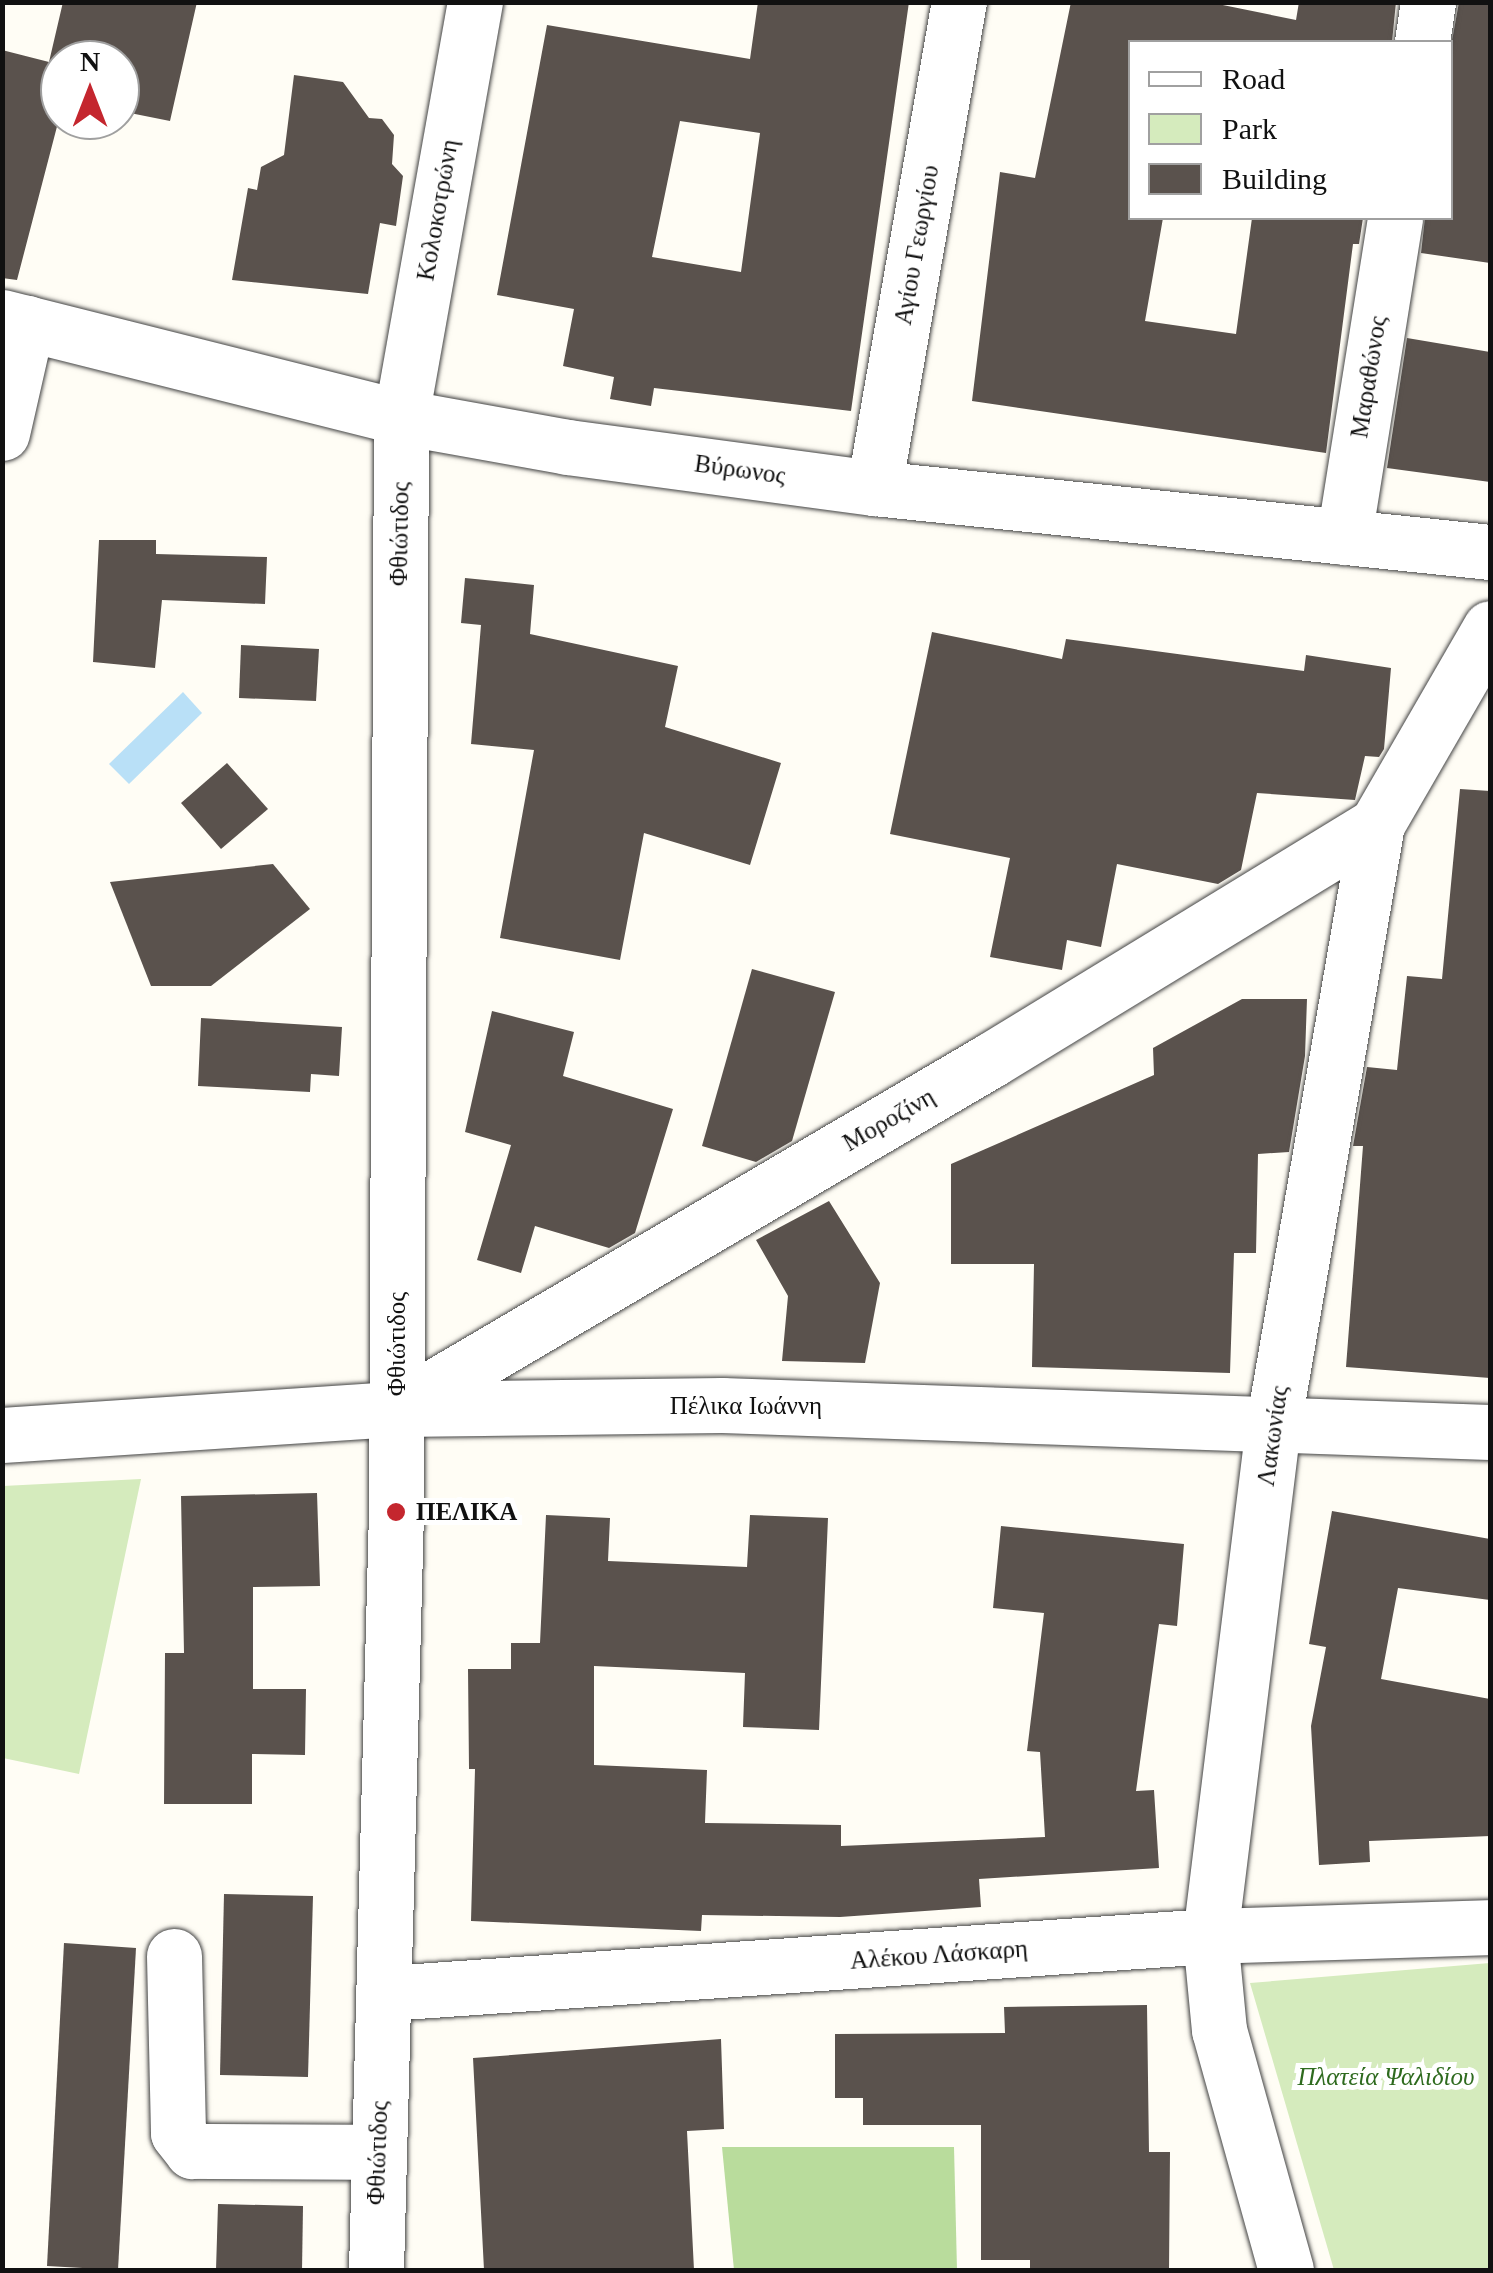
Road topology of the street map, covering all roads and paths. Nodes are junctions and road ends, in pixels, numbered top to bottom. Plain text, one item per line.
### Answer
1 (475, 2) edge
2 (959, 2) edge
3 (1428, 2) edge
4 (1422, 40) edge
5 (1394, 220) edge
6 (15, 320) edge
7 (401, 417) junction
8 (2, 433) edge
9 (874, 488) junction
10 (1344, 537) junction
11 (1490, 552) edge
12 (1490, 628) edge
13 (1377, 824) junction
14 (397, 1409) junction
15 (1273, 1426) junction
16 (1490, 1432) edge
17 (2, 1435) edge
18 (1490, 1927) edge
19 (1210, 1936) junction
20 (174, 1956) dead end
21 (388, 1994) junction
22 (376, 2152) junction
23 (376, 2270) edge
24 (1286, 2270) edge

1 - 7 street, Κολοκοτρώνη
2 - 9 street, Αγίου Γεωργίου
3 - 4 street
5 - 10 street, Μαραθώνος
6 - 7 street, Βύρωνος
6 - 8 street
7 - 9 street, Βύρωνος
7 - 14 street, Φθιώτιδος
9 - 10 street, Βύρωνος
10 - 11 street, Βύρωνος
12 - 13 street, Λακωνίας
13 - 14 street, Μοροζίνη
13 - 15 street, Λακωνίας
14 - 15 street, Πέλικα Ιωάννη
14 - 17 street, Πέλικα Ιωάννη
14 - 21 street, Φθιώτιδος
15 - 16 street, Πέλικα Ιωάννη
15 - 19 street, Λακωνίας
18 - 19 street, Αλέκου Λάσκαρη
19 - 21 street, Αλέκου Λάσκαρη
19 - 24 street, Λακωνίας
20 - 22 street
21 - 22 street, Φθιώτιδος
22 - 23 street, Φθιώτιδος

